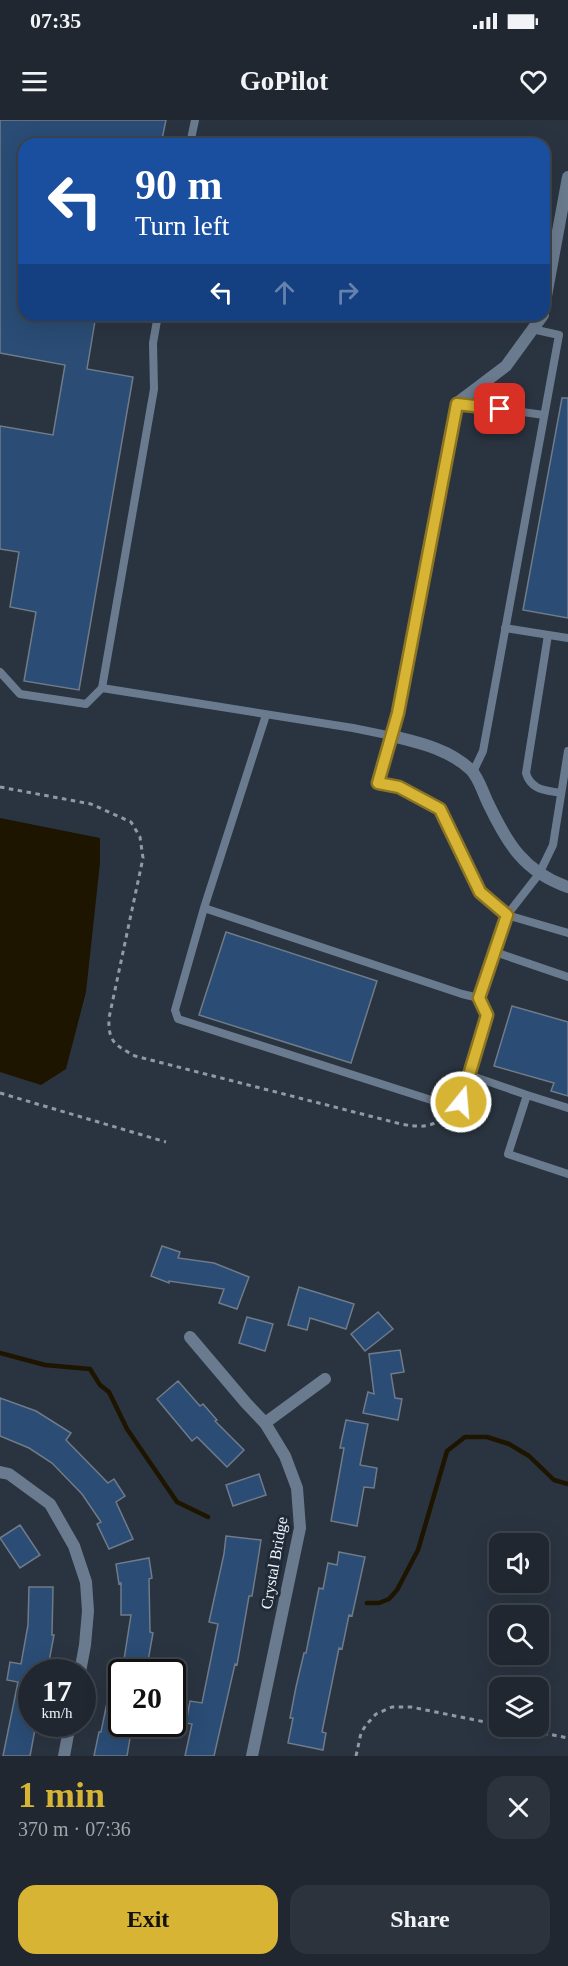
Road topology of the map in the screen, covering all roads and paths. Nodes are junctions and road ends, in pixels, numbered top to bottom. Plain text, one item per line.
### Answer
1 (195, 120) edge
2 (191, 138) edge
3 (568, 177) edge
4 (550, 274) edge
5 (157, 321) edge
6 (538, 321) edge
7 (532, 329) junction
8 (563, 336) edge
9 (457, 404) junction
10 (544, 415) junction
11 (505, 628) junction
12 (548, 635) junction
13 (568, 638) edge
14 (0, 672) edge
15 (102, 688) junction
16 (266, 715) junction
17 (392, 736) junction
18 (568, 751) edge
19 (473, 772) junction
20 (560, 793) junction
21 (539, 874) junction
22 (568, 887) edge
23 (204, 908) junction
24 (507, 915) junction
25 (568, 933) edge
26 (495, 952) junction
27 (568, 977) edge
28 (479, 998) junction
29 (469, 1075) junction
30 (0, 1092) edge
31 (527, 1095) junction
32 (568, 1108) edge
33 (166, 1142) dead end
34 (568, 1174) edge
35 (190, 1336) dead end
36 (325, 1378) dead end
37 (265, 1423) junction
38 (0, 1472) edge
39 (82, 1659) edge
40 (489, 1723) edge
41 (549, 1734) edge
42 (68, 1737) edge
43 (568, 1738) edge
44 (64, 1756) edge
45 (252, 1756) edge
46 (356, 1756) edge

1 - 2 lane
3 - 4 street
5 - 15 lane
6 - 7 street
7 - 8 lane
7 - 9 street
8 - 10 lane
9 - 10 lane
9 - 17 street
10 - 11 lane
11 - 12 lane
11 - 19 lane
12 - 13 lane
12 - 20 lane
14 - 15 lane
15 - 16 lane
16 - 17 lane
16 - 23 lane
17 - 19 street
17 - 24 lane
18 - 20 lane
19 - 21 street
20 - 21 lane
21 - 22 street
21 - 24 lane
23 - 28 lane
23 - 29 lane
24 - 25 lane
24 - 26 lane
26 - 27 lane
26 - 28 lane
28 - 29 lane
29 - 31 lane
30 - 33 path
31 - 32 lane
31 - 34 lane
35 - 37 street, Crystal Bridge
36 - 37 street
37 - 45 street, Crystal Bridge
38 - 39 street
40 - 46 path
41 - 43 path
42 - 44 street

